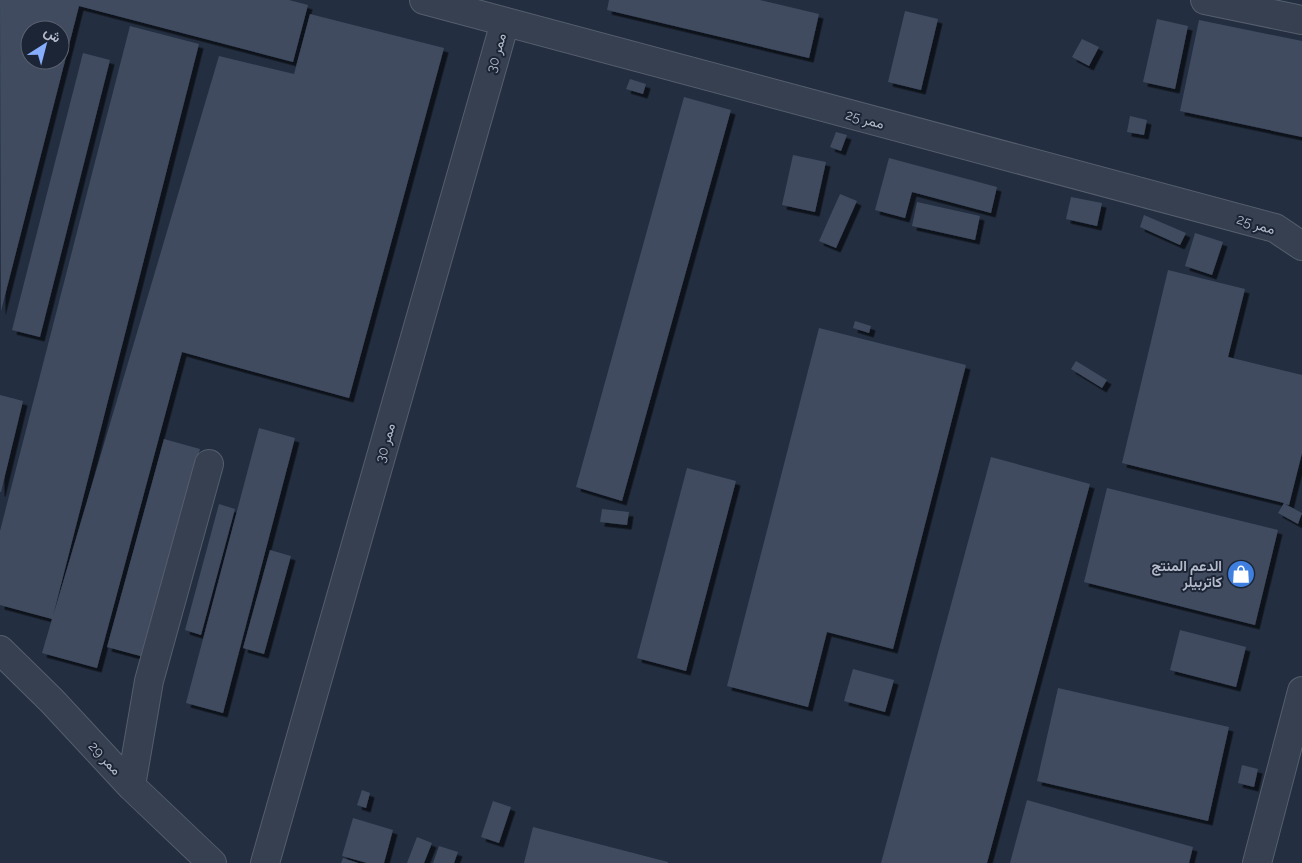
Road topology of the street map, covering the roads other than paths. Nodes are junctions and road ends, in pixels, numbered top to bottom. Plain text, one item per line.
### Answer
1 (424, 0) edge
2 (1205, 0) edge
3 (1302, 20) edge
4 (505, 22) junction
5 (1302, 246) edge
6 (209, 464) dead end
7 (0, 650) edge
8 (1302, 691) edge
9 (131, 786) junction
10 (212, 863) edge
11 (265, 863) edge
12 (1257, 863) edge

1 - 4 lane, ممر 25
2 - 3 lane
4 - 5 lane, ممر 25
4 - 11 lane, ممر 30
6 - 9 lane
7 - 9 lane, ممر 29
8 - 12 lane
9 - 10 lane, ممر 29

